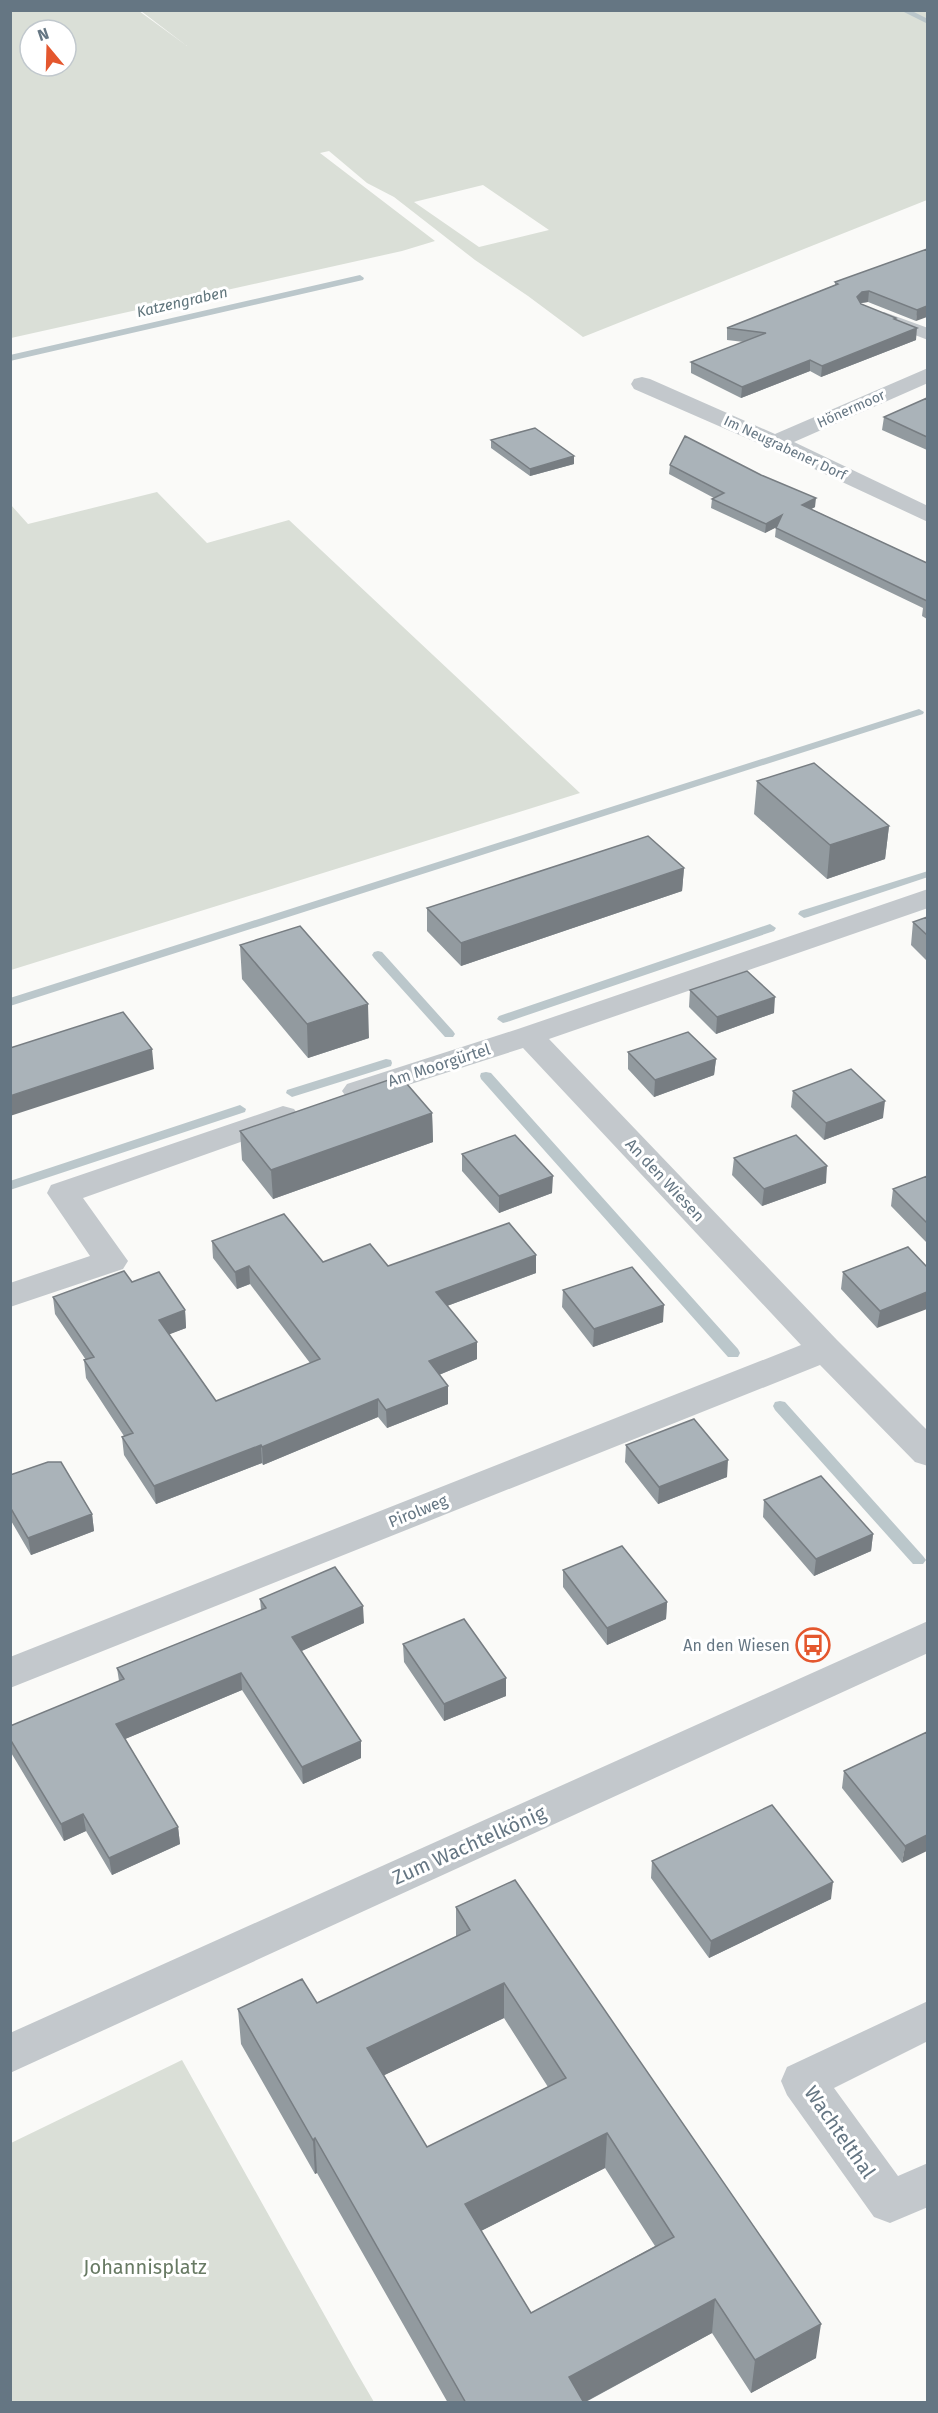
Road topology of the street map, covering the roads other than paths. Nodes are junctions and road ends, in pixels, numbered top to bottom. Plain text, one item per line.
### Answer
1 (889, 303) edge
2 (867, 309) edge
3 (927, 321) edge
4 (927, 335) edge
5 (927, 375) edge
6 (642, 384) dead end
7 (775, 442) junction
8 (927, 515) edge
9 (927, 898) edge
10 (529, 1036) junction
11 (10, 1296) edge
12 (825, 1349) junction
13 (927, 1453) edge
14 (927, 1636) edge
15 (10, 1673) edge
16 (927, 2020) edge
17 (10, 2054) edge
18 (927, 2184) edge

1 - 3 lane
2 - 4 lane
5 - 7 street, Hönermoor
6 - 7 street, Im Neugrabener Dorf
7 - 8 street, Im Neugrabener Dorf
9 - 10 street, Am Moorgürtel
10 - 11 street, Am Moorgürtel
10 - 12 street, An den Wiesen
12 - 13 street, An den Wiesen
12 - 15 street, Pirolweg
14 - 17 street, Zum Wachtelkönig
16 - 18 street, Wachtelthal

